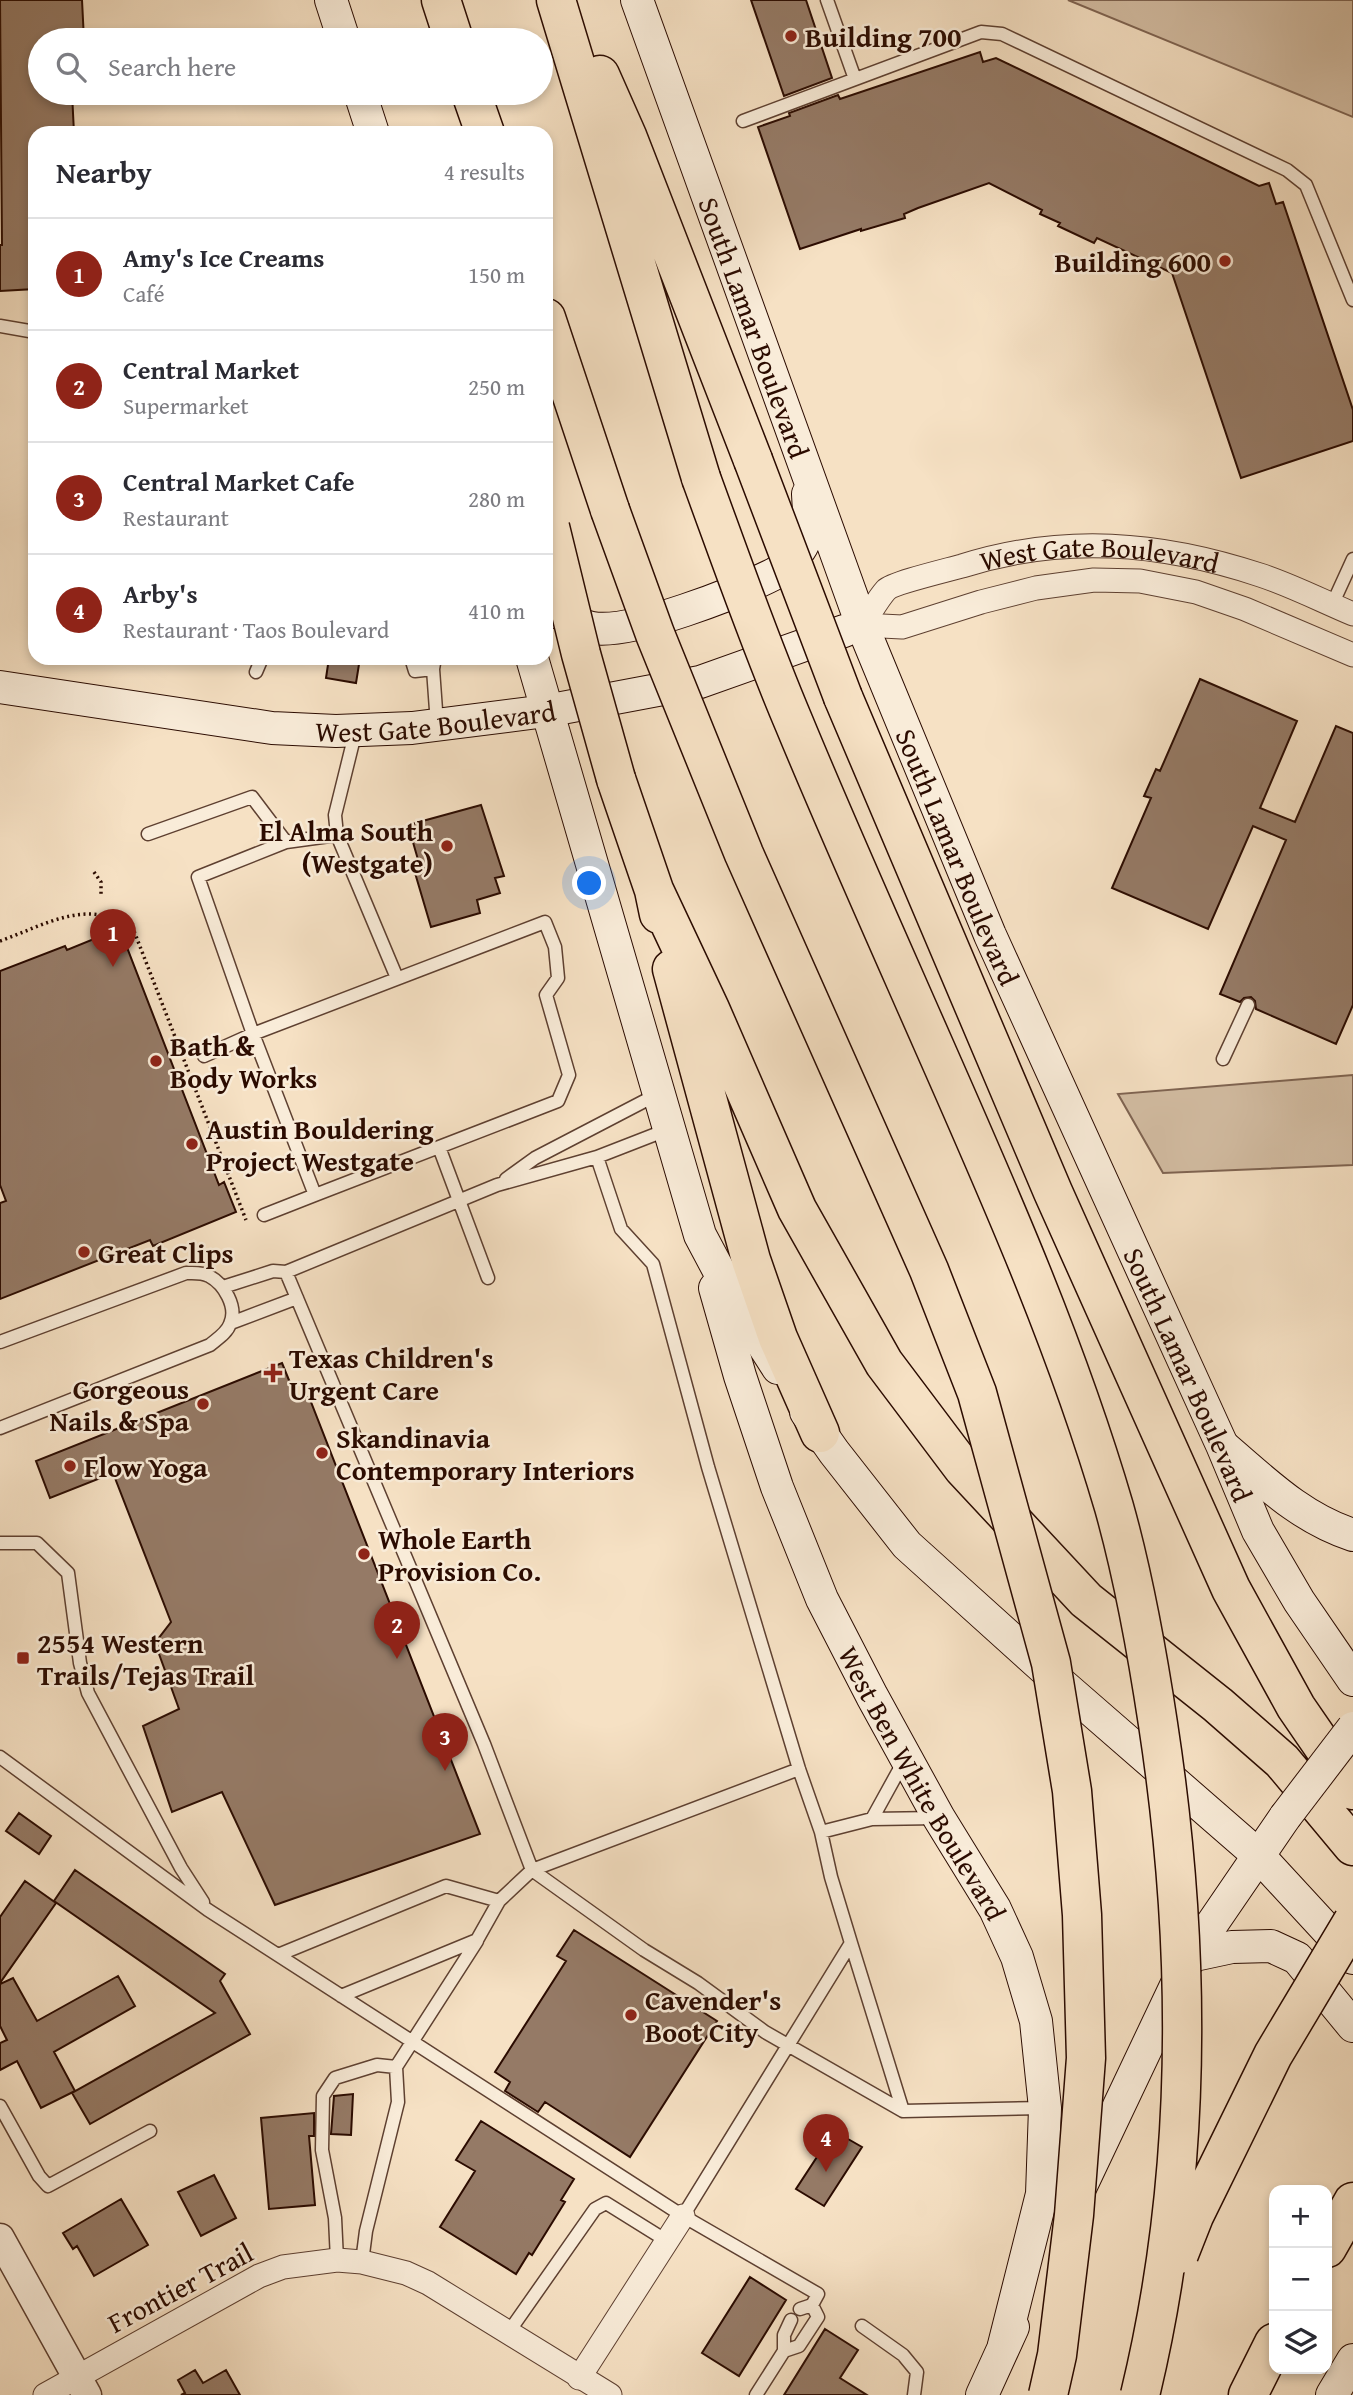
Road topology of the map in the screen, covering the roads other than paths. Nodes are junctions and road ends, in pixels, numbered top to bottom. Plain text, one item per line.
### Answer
1 (331, 0) edge
2 (434, 0) edge
3 (441, 0) edge
4 (556, 0) edge
5 (566, 0) edge
6 (637, 0) edge
7 (827, 0) edge
8 (340, 28) edge
9 (440, 28) edge
10 (450, 28) edge
11 (855, 79) junction
12 (364, 105) edge
13 (456, 105) edge
14 (475, 105) edge
15 (743, 121) dead end
16 (371, 126) edge
17 (461, 126) edge
18 (483, 126) edge
19 (1353, 300) edge
20 (0, 326) edge
21 (28, 331) edge
22 (553, 339) edge
23 (808, 477) junction
24 (553, 537) edge
25 (1353, 559) edge
26 (553, 608) edge
27 (1342, 610) edge
28 (862, 625) junction
29 (1353, 655) edge
30 (260, 665) edge
31 (413, 665) edge
32 (429, 665) edge
33 (434, 665) edge
34 (534, 665) edge
35 (256, 672) dead end
36 (0, 687) edge
37 (546, 711) junction
38 (437, 726) junction
39 (356, 730) junction
40 (148, 834) dead end
41 (337, 835) junction
42 (286, 842) junction
43 (654, 890) junction
44 (397, 978) junction
45 (1248, 1005) dead end
46 (253, 1034) junction
47 (204, 1056) dead end
48 (1223, 1059) dead end
49 (658, 1094) junction
50 (669, 1129) junction
51 (439, 1147) junction
52 (597, 1157) junction
53 (497, 1185) junction
54 (315, 1195) junction
55 (459, 1201) junction
56 (264, 1215) dead end
57 (700, 1235) junction
58 (286, 1272) junction
59 (488, 1278) dead end
60 (223, 1287) junction
61 (297, 1298) junction
62 (231, 1323) junction
63 (0, 1342) edge
64 (0, 1428) edge
65 (820, 1433) junction
66 (1222, 1445) junction
67 (1353, 1535) edge
68 (0, 1543) edge
69 (1353, 1680) edge
70 (1353, 1728) edge
71 (0, 1757) edge
72 (906, 1757) junction
73 (800, 1769) junction
74 (1353, 1790) edge
75 (939, 1818) junction
76 (872, 1819) junction
77 (821, 1832) junction
78 (1353, 1846) edge
79 (1258, 1855) junction
80 (532, 1870) junction
81 (499, 1901) junction
82 (208, 1910) junction
83 (1353, 1921) edge
84 (477, 1940) junction
85 (851, 1943) junction
86 (278, 1955) junction
87 (1190, 1956) junction
88 (1353, 1958) edge
89 (341, 1996) junction
90 (1353, 2026) edge
91 (412, 2041) junction
92 (789, 2046) junction
93 (396, 2067) junction
94 (0, 2106) edge
95 (1045, 2108) junction
96 (903, 2111) junction
97 (150, 2131) dead end
98 (1353, 2202) edge
99 (683, 2216) junction
100 (0, 2238) edge
101 (1332, 2239) edge
102 (667, 2241) junction
103 (337, 2260) junction
104 (362, 2262) junction
105 (791, 2320) dead end
106 (862, 2326) dead end
107 (508, 2333) junction
108 (1004, 2344) junction
109 (784, 2351) junction
110 (1269, 2353) edge
111 (1353, 2360) edge
112 (579, 2378) junction
113 (82, 2386) edge
114 (46, 2395) edge
115 (610, 2395) edge
116 (756, 2395) edge
117 (914, 2395) edge
118 (982, 2395) edge
119 (1048, 2395) edge
120 (1121, 2395) edge
121 (1140, 2395) edge
122 (1248, 2395) edge
123 (1332, 2395) edge

1 - 8 main road
2 - 9 highway
3 - 10 highway
4 - 121 highway, bridge
5 - 74 highway, bridge
6 - 23 main road, South Lamar Boulevard
7 - 11 lane
11 - 15 lane
11 - 19 lane
12 - 16 main road
13 - 17 highway
14 - 18 highway
20 - 21 lane
22 - 119 highway, bridge
23 - 26 main road
23 - 28 main road, South Lamar Boulevard
24 - 43 highway, bridge
25 - 27 lane
27 - 28 street, West Gate Boulevard
28 - 29 street, West Gate Boulevard
28 - 37 main road, West Gate Boulevard
28 - 66 main road, South Lamar Boulevard
30 - 35 lane
31 - 32 lane
33 - 38 lane
34 - 37 main road
36 - 39 main road, West Gate Boulevard
37 - 38 main road, West Gate Boulevard
37 - 49 main road
38 - 39 main road, West Gate Boulevard
39 - 41 lane
40 - 42 lane
41 - 42 lane
41 - 44 lane
42 - 46 lane
43 - 65 highway
43 - 78 highway
44 - 46 lane
44 - 51 lane
45 - 48 lane
46 - 47 lane
46 - 54 lane
49 - 50 main road
49 - 53 lane
50 - 52 lane
50 - 57 main road
51 - 54 lane
51 - 55 lane
52 - 53 lane
52 - 73 lane
53 - 55 lane
54 - 56 lane
55 - 58 lane
55 - 59 lane
57 - 65 main road
57 - 72 main road, West Ben White Boulevard
58 - 60 lane
58 - 61 lane
60 - 62 lane
60 - 63 lane
61 - 62 lane
61 - 80 lane
62 - 64 lane
65 - 79 main road
66 - 67 main road
66 - 69 main road, South Lamar Boulevard
68 - 82 lane
70 - 79 main road, West Ben White Boulevard, bridge
71 - 82 lane
72 - 75 main road, West Ben White Boulevard
72 - 76 lane
73 - 77 lane
73 - 80 lane
75 - 76 lane
75 - 95 main road, West Ben White Boulevard
76 - 77 lane
77 - 85 lane
79 - 87 main road, West Ben White Boulevard
79 - 88 main road
80 - 81 lane
80 - 92 lane
81 - 84 lane
81 - 86 lane
82 - 86 lane
83 - 120 highway, bridge
84 - 89 lane
84 - 91 lane
85 - 92 lane
85 - 96 lane
86 - 89 lane
87 - 90 main road
87 - 108 main road, West Ben White Boulevard
89 - 91 lane
91 - 93 lane
91 - 99 lane
92 - 96 lane
92 - 99 lane
93 - 103 lane
93 - 104 lane
94 - 97 lane
95 - 96 lane
95 - 108 main road, West Ben White Boulevard
98 - 101 highway
99 - 102 street
99 - 109 lane
100 - 113 street
102 - 107 lane
102 - 112 street
103 - 104 street, Frontier Trail
103 - 113 street, Frontier Trail
104 - 107 street, Frontier Trail
105 - 109 lane
106 - 117 lane
107 - 112 street, Frontier Trail
108 - 118 main road, West Ben White Boulevard
109 - 116 lane
110 - 122 highway
111 - 123 main road
112 - 115 street, Frontier Trail
113 - 114 street, Frontier Trail

